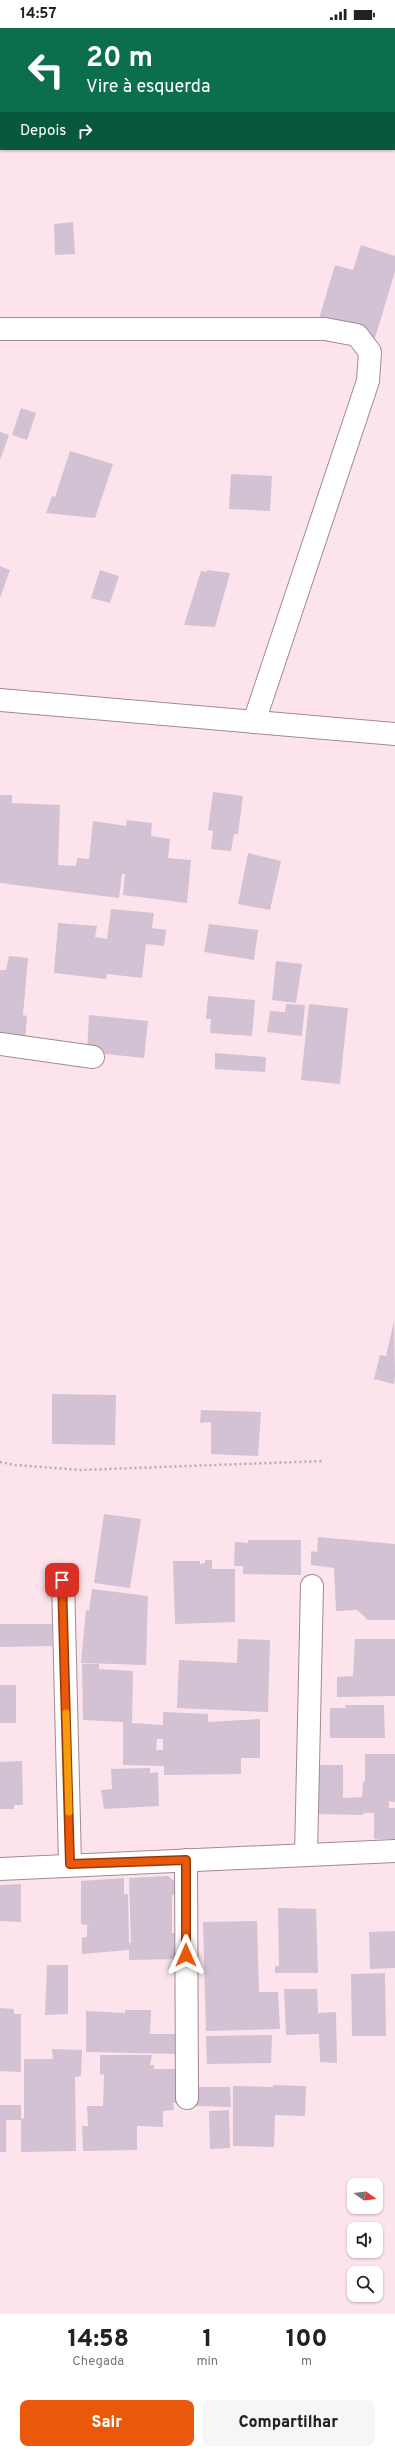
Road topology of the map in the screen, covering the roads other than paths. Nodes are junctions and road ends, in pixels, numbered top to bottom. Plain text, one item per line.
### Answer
1 (0, 329) edge
2 (0, 700) edge
3 (254, 722) junction
4 (395, 734) edge
5 (0, 1044) edge
6 (93, 1056) dead end
7 (62, 1580) dead end
8 (312, 1586) dead end
9 (395, 1851) edge
10 (306, 1855) junction
11 (186, 1860) junction
12 (70, 1864) junction
13 (0, 1869) edge
14 (187, 2098) dead end

1 - 3 street
2 - 3 street
3 - 4 street
5 - 6 street
7 - 12 street
8 - 10 street
9 - 10 street
10 - 11 street
11 - 12 street
11 - 14 street
12 - 13 street

